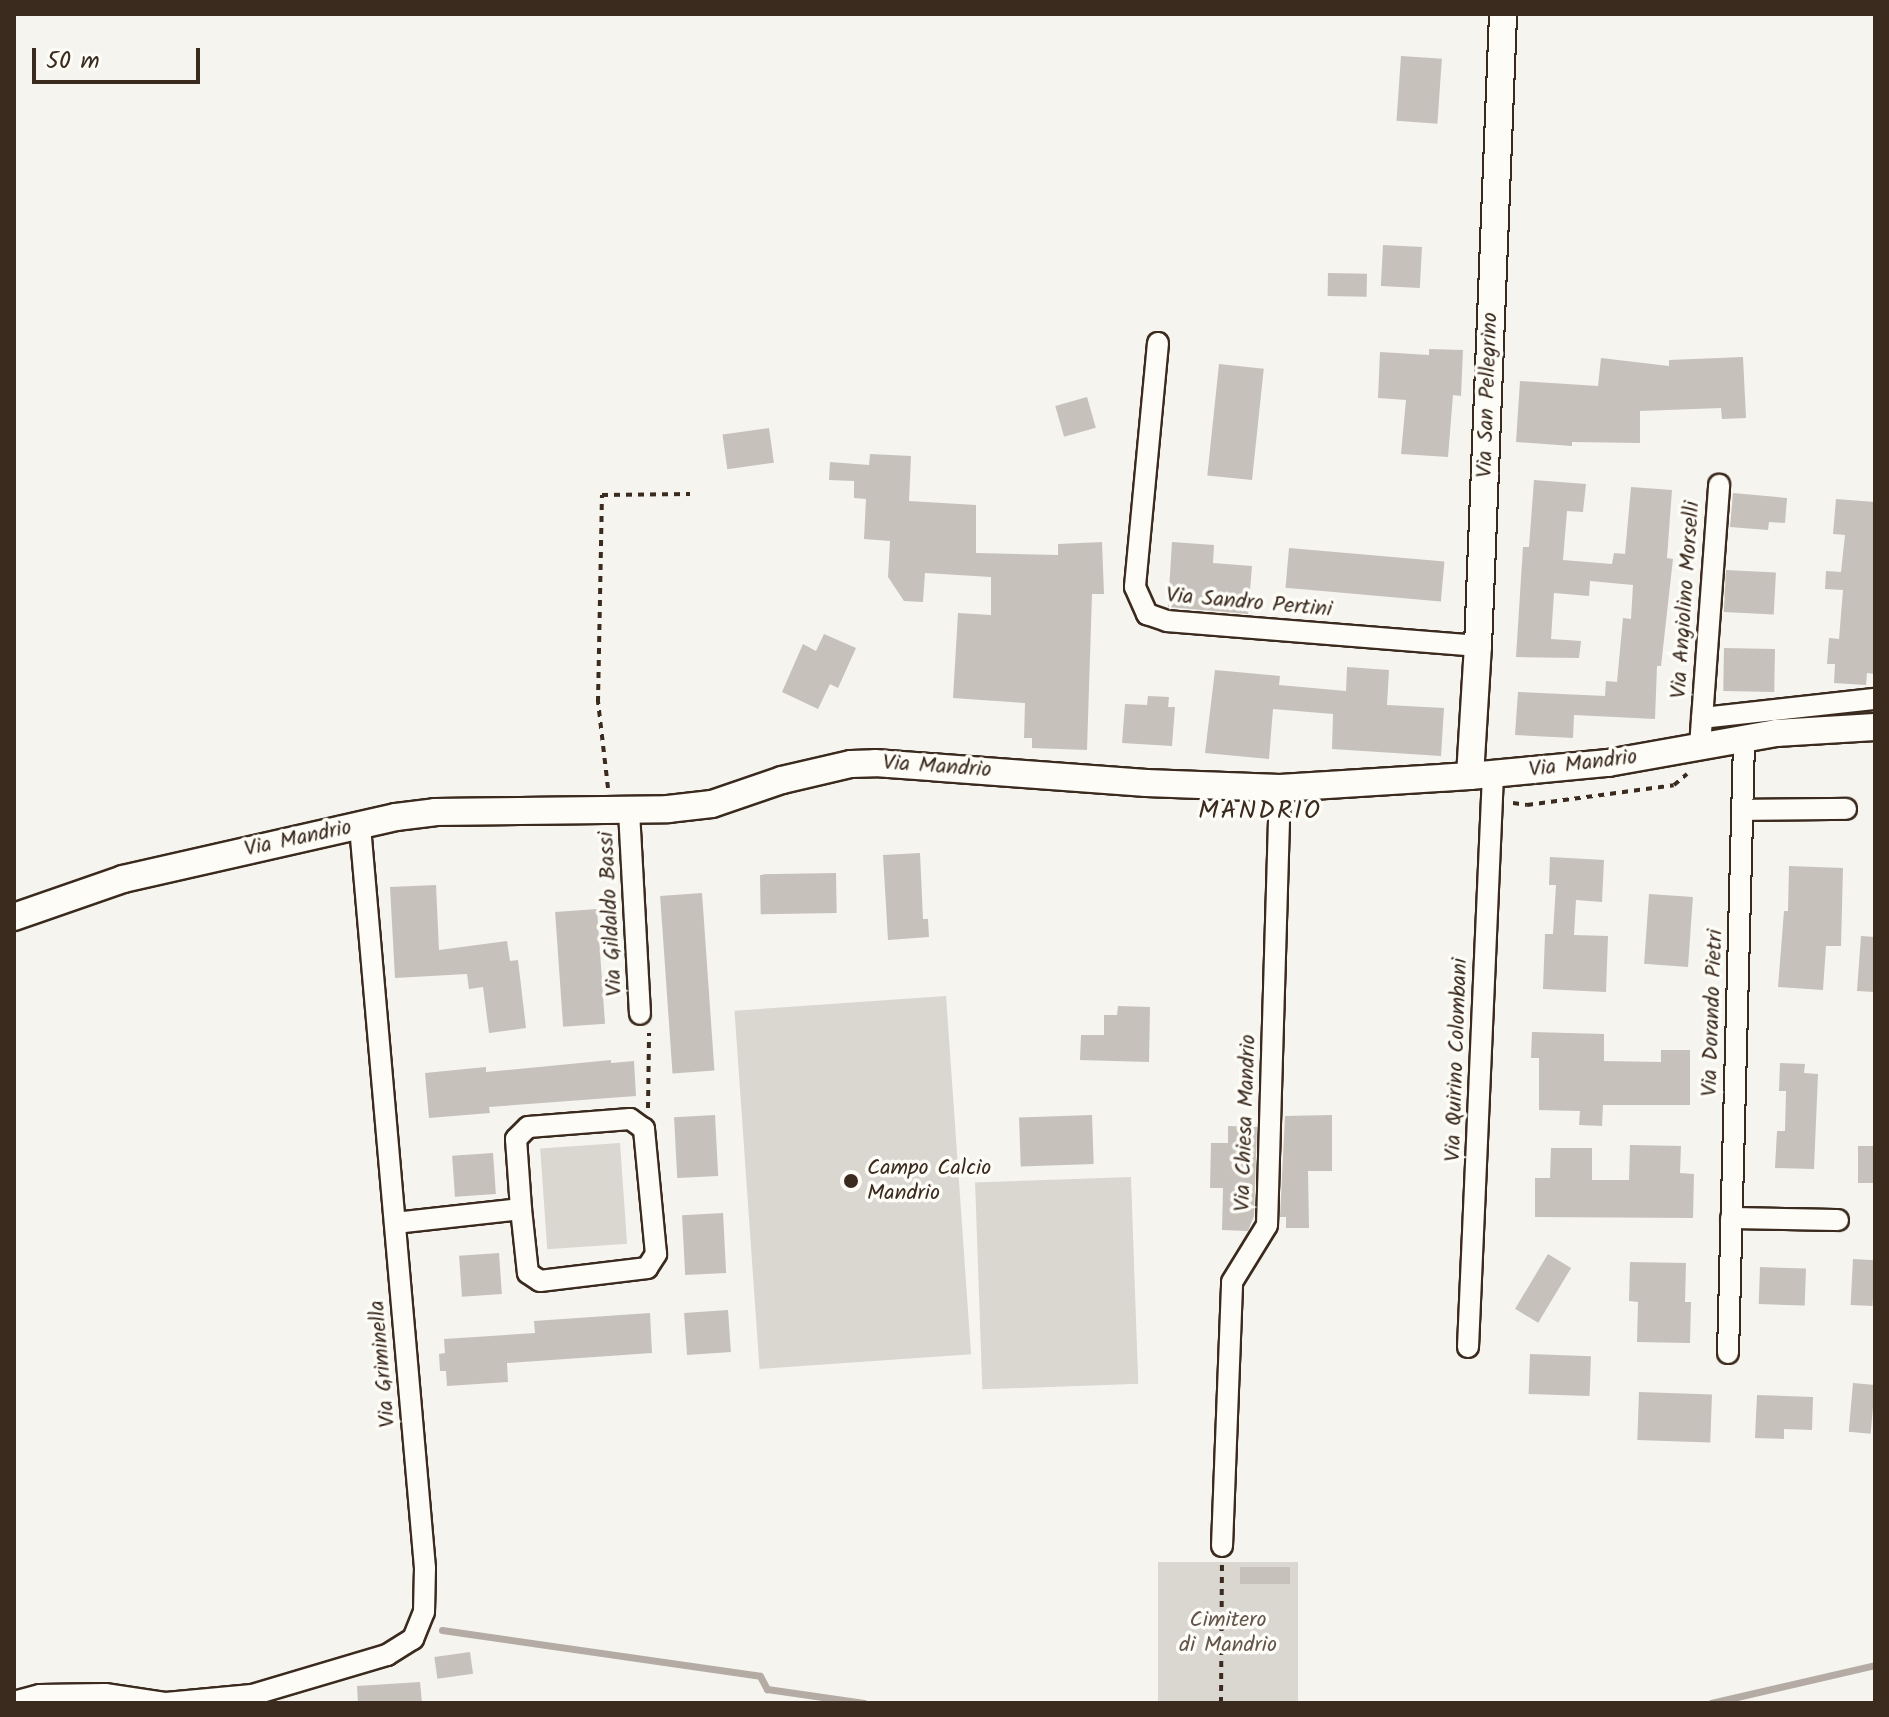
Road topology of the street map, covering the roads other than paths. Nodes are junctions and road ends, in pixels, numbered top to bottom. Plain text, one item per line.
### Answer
1 (1503, 14) edge
2 (1158, 343) dead end
3 (1719, 485) dead end
4 (1478, 646) junction
5 (1875, 699) edge
6 (1702, 718) junction
7 (1875, 727) edge
8 (1744, 741) junction
9 (1700, 746) junction
10 (1481, 775) junction
11 (1280, 788) junction
12 (1846, 809) dead end
13 (1742, 810) junction
14 (620, 811) junction
15 (360, 826) junction
16 (14, 917) edge
17 (640, 1014) road end
18 (521, 1209) junction
19 (1731, 1218) junction
20 (1838, 1220) dead end
21 (395, 1223) junction
22 (1468, 1347) dead end
23 (1728, 1353) dead end
24 (1222, 1546) road end
25 (14, 1702) edge
26 (166, 1703) edge

1 - 4 street, Via San Pellegrino
2 - 4 street, Via Sandro Pertini
3 - 6 street, Via Angiolino Morselli
4 - 10 street, Via San Pellegrino
5 - 6 street, Via Angiolino Morselli
6 - 9 street, Via Angiolino Morselli
7 - 8 street, Via Mandrio
8 - 9 street, Via Mandrio
8 - 13 street, Via Dorando Pietri
9 - 10 street, Via Mandrio
10 - 11 street, Via Mandrio
10 - 22 street, Via Quirino Colombani
11 - 14 street, Via Mandrio
11 - 24 street, Via Chiesa Mandrio
12 - 13 street
13 - 19 street, Via Dorando Pietri
14 - 15 street, Via Mandrio
14 - 17 street, Via Gildaldo Bassi
15 - 16 street, Via Mandrio
15 - 21 street, Via Griminella
18 - 18 street
18 - 21 street
19 - 20 street
19 - 23 street, Via Dorando Pietri
21 - 26 street, Via Griminella
25 - 26 street, Via Griminella

